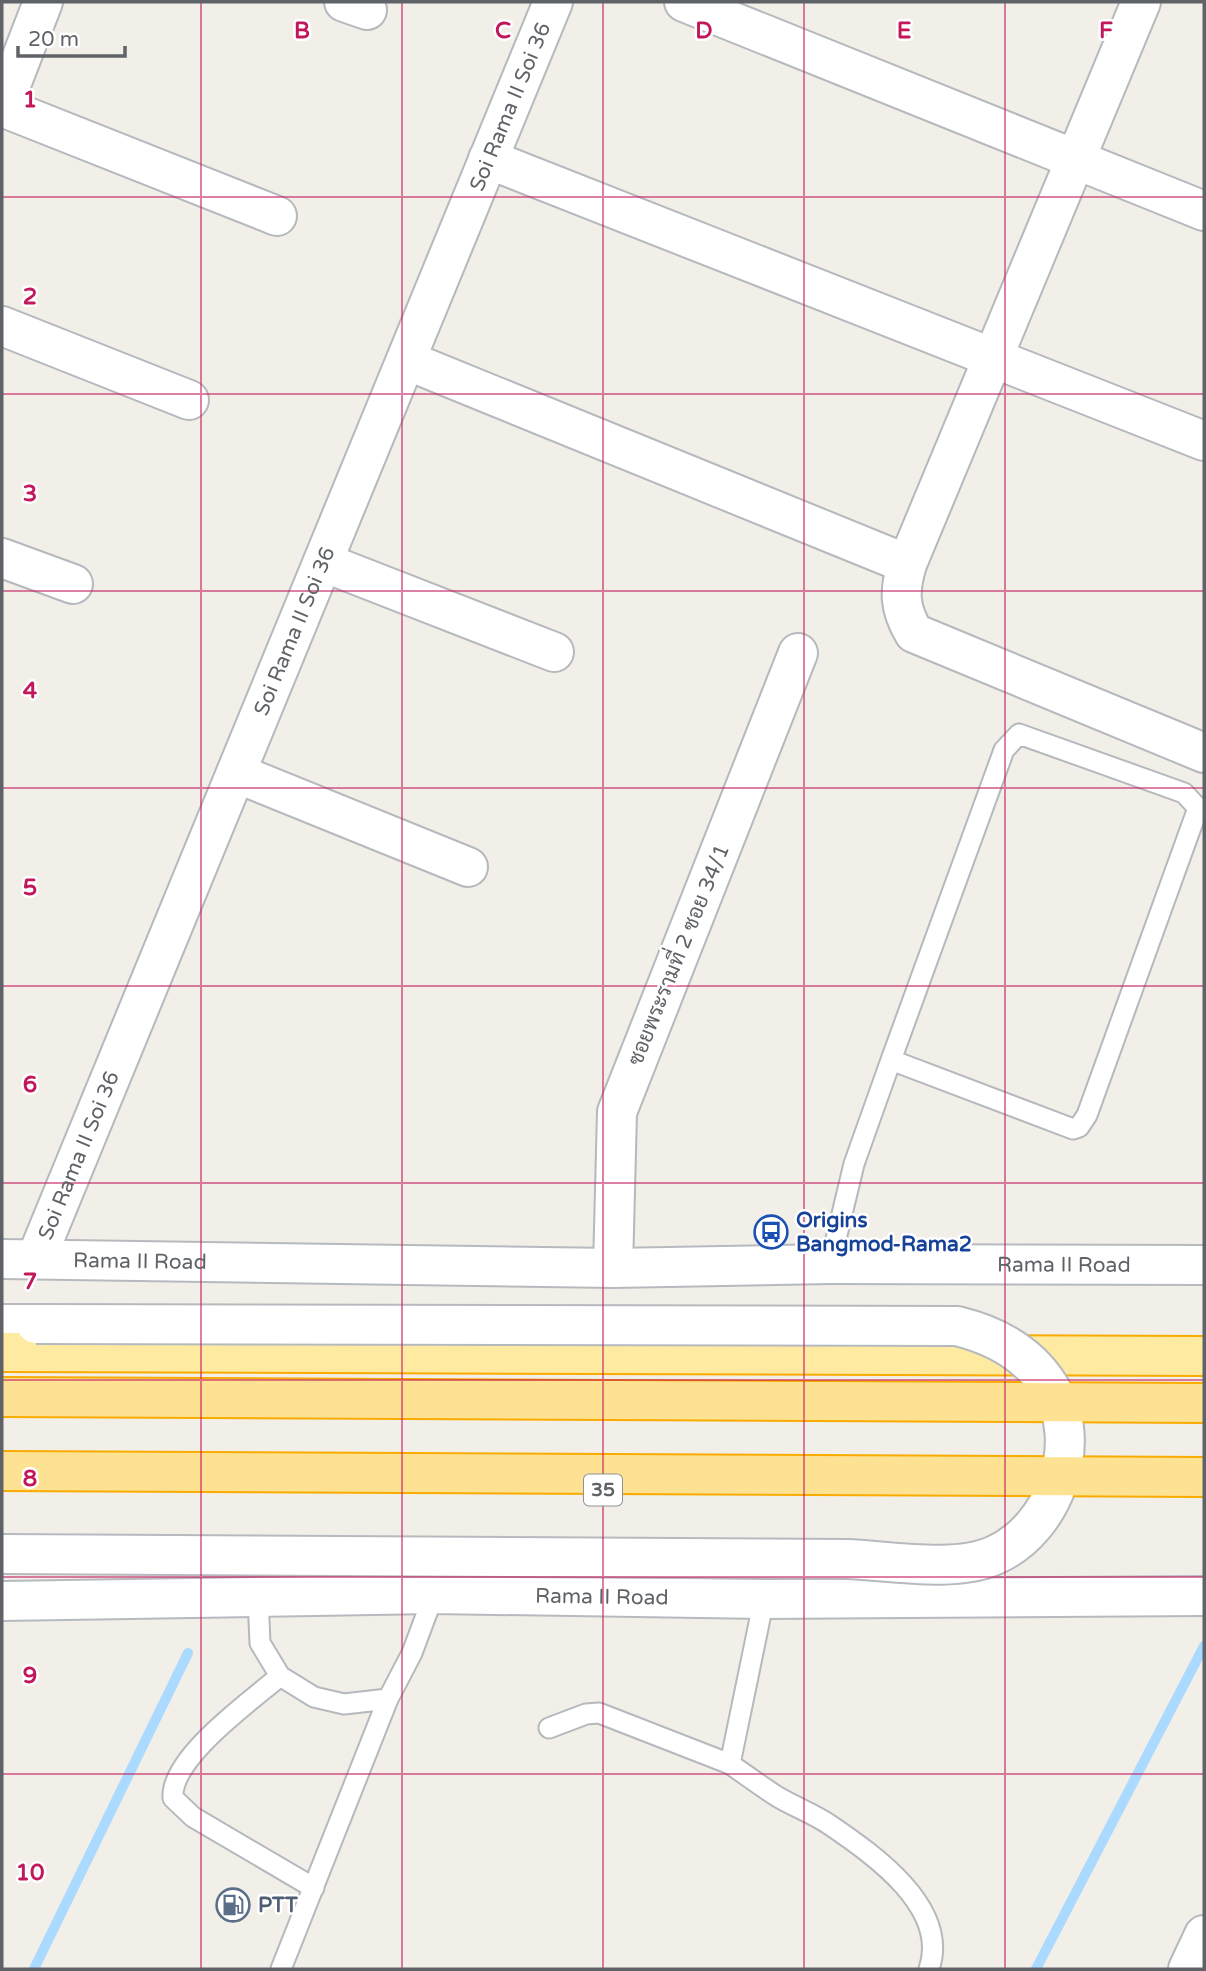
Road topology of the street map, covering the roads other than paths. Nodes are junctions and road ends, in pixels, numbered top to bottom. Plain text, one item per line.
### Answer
1 (43, 2) edge
2 (553, 2) edge
3 (684, 2) edge
4 (1141, 2) edge
5 (2, 107) edge
6 (488, 159) junction
7 (1077, 159) junction
8 (1204, 211) edge
9 (277, 216) dead end
10 (2, 326) edge
11 (995, 356) junction
12 (406, 360) junction
13 (189, 400) dead end
14 (1204, 441) edge
15 (2, 558) edge
16 (323, 562) junction
17 (907, 564) junction
18 (73, 584) dead end
19 (554, 652) dead end
20 (798, 653) dead end
21 (1204, 753) edge
22 (236, 773) junction
23 (468, 867) dead end
24 (891, 1060) junction
25 (19, 1259) edge
26 (830, 1264) junction
27 (1204, 1265) edge
28 (613, 1268) junction
29 (19, 1324) edge
30 (2, 1352) edge
31 (1204, 1356) edge
32 (2, 1397) edge
33 (1204, 1403) edge
34 (2, 1471) edge
35 (1204, 1477) edge
36 (2, 1485) edge
37 (1204, 1494) edge
38 (2, 1554) edge
39 (435, 1594) junction
40 (1189, 1596) edge
41 (258, 1597) junction
42 (764, 1599) junction
43 (2, 1601) edge
44 (280, 1676) junction
45 (388, 1699) junction
46 (549, 1728) dead end
47 (730, 1764) junction
48 (314, 1888) junction
49 (1204, 1936) edge
50 (281, 1969) edge
51 (929, 1969) edge
52 (1188, 1969) edge

1 - 5 street
2 - 6 street, Soi Rama II Soi 36
3 - 7 street
4 - 7 street
5 - 9 street
6 - 11 street
6 - 12 street, Soi Rama II Soi 36
7 - 8 street
7 - 11 street
10 - 13 street
11 - 14 street
11 - 17 street
12 - 16 street, Soi Rama II Soi 36
12 - 17 street
15 - 18 street
16 - 19 street
16 - 22 street, Soi Rama II Soi 36
17 - 21 street
20 - 28 street, ซอยพระรามที่ 2 ซอย 34/1
22 - 23 street
22 - 25 street, Soi Rama II Soi 36
24 - 24 lane
24 - 26 lane
25 - 28 street, Rama II Road
26 - 27 street, Rama II Road
26 - 28 street, Rama II Road
29 - 38 street, bridge
30 - 31 highway
32 - 33 highway, bridge
34 - 35 highway, bridge
36 - 37 highway, 35
39 - 41 street, Rama II Road
39 - 42 street, Rama II Road
39 - 45 lane
40 - 42 street, Rama II Road
41 - 43 street, Rama II Road
41 - 44 lane
42 - 47 lane
44 - 45 lane
44 - 48 lane
45 - 48 lane
46 - 47 lane
47 - 51 lane
48 - 50 lane
49 - 52 street

